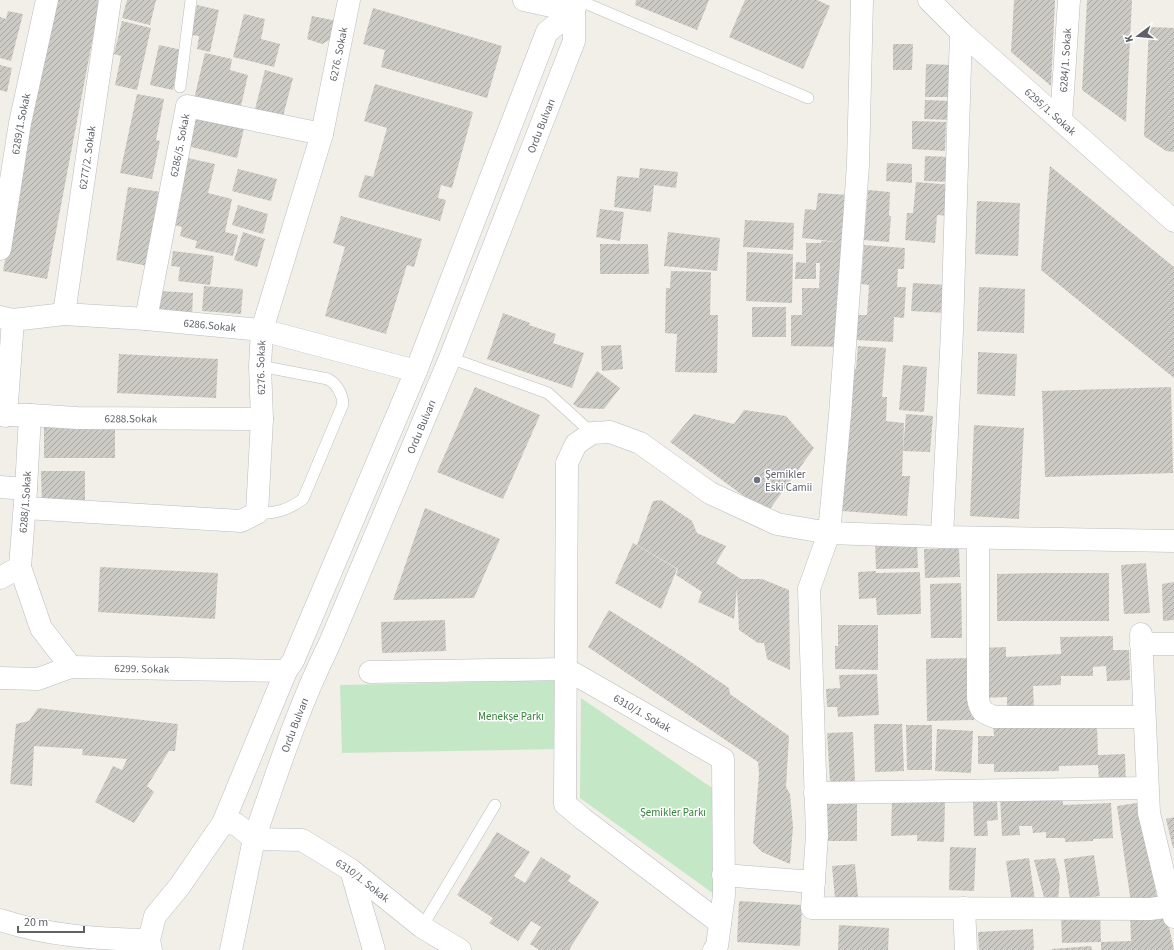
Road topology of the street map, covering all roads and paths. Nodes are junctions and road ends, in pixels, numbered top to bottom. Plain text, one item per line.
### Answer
1 (47, 0) edge
2 (110, 0) edge
3 (192, 0) edge
4 (338, 0) edge
5 (349, 0) edge
6 (524, 0) edge
7 (862, 0) edge
8 (929, 0) edge
9 (1069, 0) edge
10 (577, 4) edge
11 (961, 32) junction
12 (180, 87) dead end
13 (808, 98) dead end
14 (1061, 121) junction
15 (322, 134) junction
16 (1174, 221) edge
17 (0, 249) edge
18 (64, 314) junction
19 (6, 318) edge
20 (146, 319) junction
21 (262, 330) junction
22 (450, 358) junction
23 (260, 366) junction
24 (416, 371) junction
25 (3, 415) edge
26 (30, 415) junction
27 (262, 419) junction
28 (592, 433) junction
29 (0, 487) edge
30 (25, 498) junction
31 (257, 513) junction
32 (829, 533) junction
33 (942, 537) junction
34 (978, 538) junction
35 (1174, 541) edge
36 (20, 567) junction
37 (0, 578) edge
38 (1174, 644) edge
39 (71, 667) junction
40 (566, 669) junction
41 (286, 671) junction
42 (370, 672) dead end
43 (0, 678) edge
44 (1144, 717) junction
45 (1147, 788) junction
46 (815, 793) junction
47 (495, 805) dead end
48 (223, 823) junction
49 (254, 839) junction
50 (351, 870) junction
51 (723, 875) junction
52 (814, 882) junction
53 (964, 908) junction
54 (1173, 910) edge
55 (0, 920) edge
56 (720, 923) junction
57 (422, 927) junction
58 (150, 945) edge
59 (232, 950) edge
60 (374, 950) edge
61 (460, 950) edge
62 (714, 950) edge
63 (966, 950) edge

1 - 17 street, 6289/1.Sokak
2 - 18 street, 6277/2. Sokak
3 - 12 lane
4 - 5 street
5 - 15 street, 6276. Sokak
6 - 10 street
7 - 32 street
8 - 11 street, 6295/1. Sokak
9 - 14 street, 6284/1. Sokak
10 - 13 lane
10 - 22 street, Ordu Bulvarı
10 - 24 street
11 - 14 street, 6295/1. Sokak
11 - 33 street
14 - 16 street, 6295/1. Sokak
15 - 20 street, 6286/5. Sokak
15 - 21 street, 6276. Sokak
18 - 19 street, 6286.Sokak
18 - 20 street, 6286.Sokak
19 - 25 street
20 - 21 street, 6286.Sokak
21 - 23 street, 6276. Sokak
21 - 24 street, 6286.Sokak
22 - 28 lane
22 - 49 street, Ordu Bulvarı
23 - 27 street, 6276. Sokak
23 - 31 lane
24 - 41 street
25 - 26 street, 6288.Sokak
26 - 27 street, 6288.Sokak
26 - 30 street, 6288/1.Sokak
27 - 31 street, 6276. Sokak
28 - 32 street
28 - 40 street
29 - 30 street
30 - 31 street
30 - 36 street, 6288/1.Sokak
32 - 33 street
32 - 46 street
33 - 34 street
34 - 35 street
34 - 44 street
36 - 37 street
36 - 39 street
38 - 44 street
39 - 41 street, 6299. Sokak
39 - 43 street, 6299. Sokak
40 - 42 street
40 - 51 street, 6310/1. Sokak
40 - 56 street
41 - 48 street
44 - 45 street
45 - 46 street
45 - 54 street
46 - 52 street
47 - 57 lane
48 - 49 street
48 - 58 street
49 - 50 street, 6310/1. Sokak
49 - 59 street, Ordu Bulvarı
50 - 57 street, 6310/1. Sokak
50 - 60 street
51 - 52 street
51 - 56 street, 6310/1. Sokak
52 - 53 street
53 - 54 street
53 - 63 street
55 - 58 street
56 - 62 street, 6310/1. Sokak
57 - 61 street, 6310/1. Sokak

